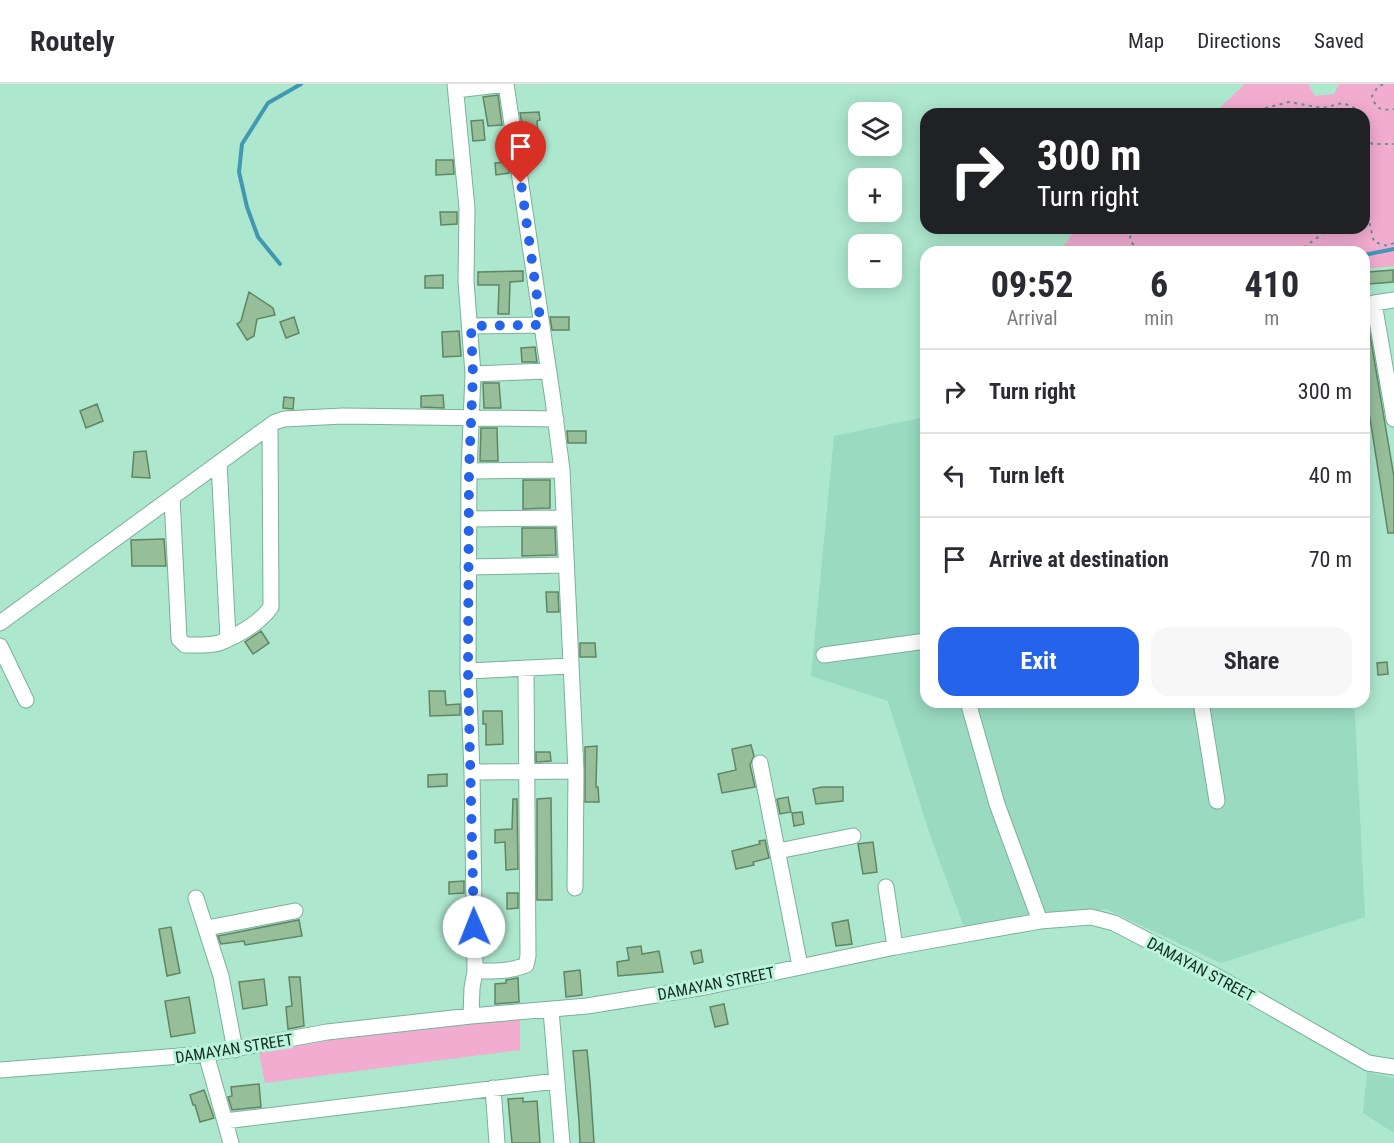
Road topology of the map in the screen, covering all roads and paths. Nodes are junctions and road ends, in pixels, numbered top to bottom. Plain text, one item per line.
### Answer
1 (506, 84) edge
2 (1383, 84) edge
3 (456, 87) edge
4 (1266, 108) edge
5 (1322, 108) edge
6 (1322, 108) edge
7 (1357, 108) edge
8 (1394, 109) edge
9 (1370, 140) edge
10 (1394, 144) edge
11 (1370, 221) edge
12 (1322, 234) edge
13 (1394, 243) edge
14 (1306, 246) edge
15 (1394, 300) edge
16 (541, 325) junction
17 (471, 326) junction
18 (548, 371) junction
19 (1390, 373) edge
20 (473, 374) junction
21 (471, 417) junction
22 (556, 419) junction
23 (1394, 419) edge
24 (270, 426) junction
25 (219, 463) junction
26 (561, 470) junction
27 (469, 471) junction
28 (172, 497) junction
29 (564, 518) junction
30 (469, 519) junction
31 (566, 565) junction
32 (468, 567) junction
33 (0, 623) edge
34 (228, 638) junction
35 (920, 641) edge
36 (0, 646) edge
37 (824, 655) dead end
38 (570, 666) junction
39 (526, 668) junction
40 (468, 671) junction
41 (26, 700) dead end
42 (970, 708) edge
43 (1202, 708) edge
44 (760, 763) dead end
45 (576, 771) junction
46 (472, 772) junction
47 (527, 773) junction
48 (1217, 801) dead end
49 (853, 836) dead end
50 (778, 851) junction
51 (886, 886) dead end
52 (575, 888) dead end
53 (196, 898) dead end
54 (295, 911) dead end
55 (1040, 921) junction
56 (207, 928) junction
57 (895, 947) junction
58 (800, 966) junction
59 (475, 971) junction
60 (551, 1010) junction
61 (471, 1016) junction
62 (235, 1050) junction
63 (206, 1054) junction
64 (1394, 1067) edge
65 (0, 1070) edge
66 (556, 1081) junction
67 (493, 1088) junction
68 (225, 1121) junction
69 (231, 1143) edge
70 (497, 1143) edge
71 (562, 1143) edge

1 - 3 street
1 - 16 street
2 - 8 path
3 - 17 street
4 - 6 path
5 - 7 path
9 - 10 path
11 - 13 path
12 - 14 path
15 - 19 street
16 - 17 street
16 - 18 street
17 - 20 street
18 - 20 street
18 - 22 street
19 - 23 street
20 - 21 street
21 - 22 street
21 - 24 street
21 - 27 street
22 - 26 street
24 - 25 street
24 - 34 street
25 - 28 street
25 - 34 street
26 - 27 street
26 - 29 street
27 - 30 street
28 - 33 street
28 - 34 street
29 - 30 street
29 - 31 street
30 - 32 street
31 - 32 street
31 - 38 street
32 - 40 street
35 - 37 street
36 - 41 street
38 - 39 street
38 - 45 street
39 - 40 street
39 - 47 street
40 - 46 street
42 - 55 street
43 - 48 street
44 - 50 street
45 - 47 street
45 - 52 street
46 - 47 street
46 - 59 street
47 - 59 street
49 - 50 street
50 - 58 street
51 - 57 street
53 - 56 street
54 - 56 street
55 - 57 street, DAMAYAN STREET
55 - 64 street, DAMAYAN STREET
56 - 62 street
57 - 58 street, DAMAYAN STREET
58 - 60 street, DAMAYAN STREET
59 - 61 street
60 - 61 street, DAMAYAN STREET
60 - 66 street
61 - 62 street, DAMAYAN STREET
62 - 63 street, DAMAYAN STREET
63 - 65 street, DAMAYAN STREET
63 - 68 street
66 - 67 street
66 - 71 street
67 - 68 street
67 - 70 street
68 - 69 street

